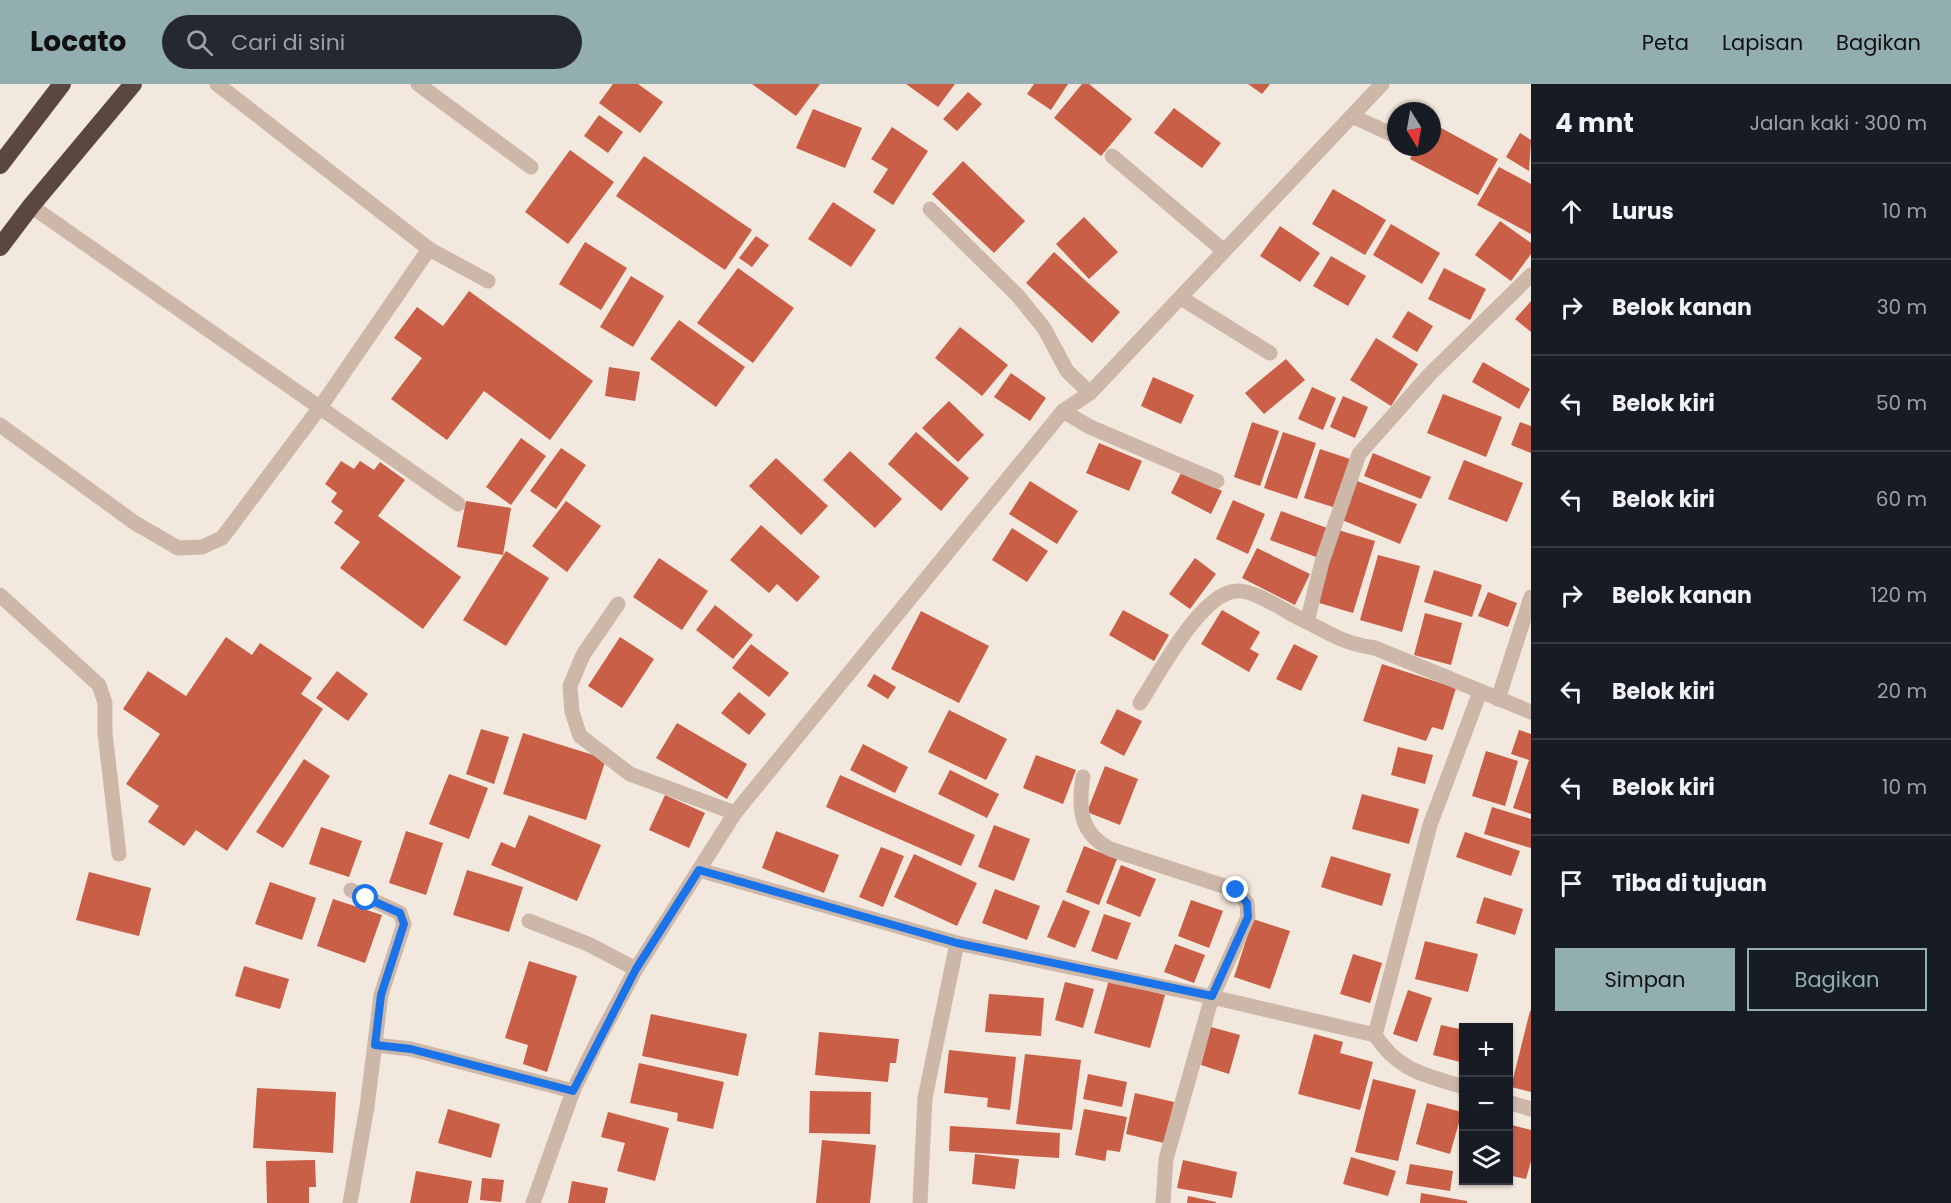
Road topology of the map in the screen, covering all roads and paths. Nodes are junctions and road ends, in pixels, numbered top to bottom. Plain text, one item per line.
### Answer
1 (62, 84) edge
2 (133, 84) edge
3 (217, 84) edge
4 (418, 84) edge
5 (1382, 84) edge
6 (1352, 116) junction
7 (1387, 132) edge
8 (1112, 156) dead end
9 (0, 165) edge
10 (531, 167) dead end
11 (31, 206) junction
12 (930, 209) dead end
13 (0, 248) edge
14 (429, 249) junction
15 (1224, 251) junction
16 (1531, 275) edge
17 (488, 281) dead end
18 (1180, 297) junction
19 (1270, 352) dead end
20 (1090, 393) junction
21 (321, 406) junction
22 (1063, 411) junction
23 (0, 425) edge
24 (1217, 481) dead end
25 (458, 504) dead end
26 (0, 595) edge
27 (1531, 597) edge
28 (618, 604) dead end
29 (1306, 622) junction
30 (1480, 692) junction
31 (1497, 699) junction
32 (1140, 703) dead end
33 (1531, 712) edge
34 (1083, 777) dead end
35 (735, 813) junction
36 (119, 854) dead end
37 (699, 870) junction
38 (351, 890) dead end
39 (529, 921) dead end
40 (957, 943) junction
41 (636, 969) junction
42 (1212, 996) junction
43 (1375, 1035) junction
44 (375, 1045) junction
45 (1459, 1086) edge
46 (573, 1091) junction
47 (1513, 1103) edge
48 (1531, 1109) edge
49 (350, 1203) edge
50 (533, 1203) edge
51 (920, 1203) edge
52 (1163, 1203) edge

1 - 9 highway
2 - 11 highway
3 - 14 street
4 - 10 street
5 - 6 street
6 - 7 street
6 - 15 street
8 - 15 street
11 - 13 highway
11 - 21 street
12 - 20 street
14 - 17 street
14 - 21 street
15 - 18 street
16 - 29 street
18 - 19 street
18 - 20 street
20 - 22 street
21 - 23 street
21 - 25 street
22 - 24 street
22 - 35 street
26 - 36 street
27 - 31 street
28 - 35 street
29 - 30 street
29 - 32 street
30 - 31 street
30 - 43 street
31 - 33 street
34 - 42 street
35 - 37 street
37 - 40 street
37 - 41 street
38 - 44 street
39 - 41 street
40 - 42 street
40 - 51 street
41 - 46 street
42 - 43 street
42 - 52 street
43 - 45 street
44 - 46 street
44 - 49 street
46 - 50 street
47 - 48 street

